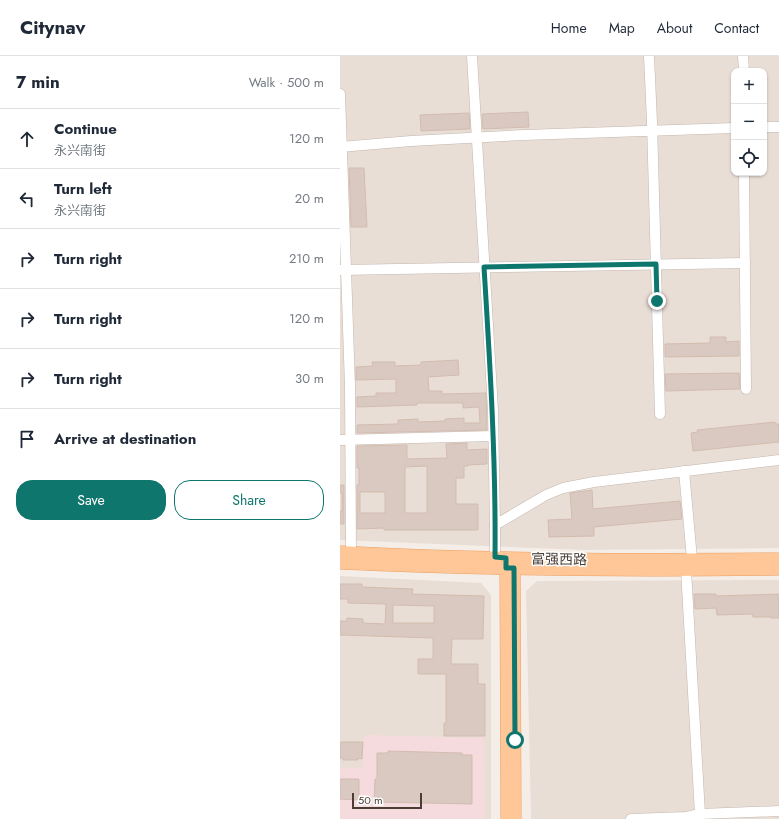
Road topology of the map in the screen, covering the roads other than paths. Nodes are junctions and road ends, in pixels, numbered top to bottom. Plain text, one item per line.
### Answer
1 (472, 56) edge
2 (649, 56) edge
3 (743, 56) edge
4 (744, 68) edge
5 (340, 94) edge
6 (779, 126) edge
7 (767, 127) edge
8 (731, 128) edge
9 (652, 131) junction
10 (477, 138) junction
11 (341, 147) edge
12 (744, 176) edge
13 (745, 263) junction
14 (656, 264) junction
15 (484, 267) junction
16 (343, 270) edge
17 (746, 389) dead end
18 (660, 414) dead end
19 (493, 436) junction
20 (340, 440) edge
21 (351, 440) junction
22 (779, 460) edge
23 (684, 471) junction
24 (495, 525) junction
25 (346, 552) edge
26 (779, 558) edge
27 (340, 562) edge
28 (507, 562) junction
29 (689, 565) junction
30 (779, 569) edge
31 (779, 811) edge
32 (700, 814) junction
33 (507, 819) edge
34 (515, 819) edge
35 (631, 819) edge

1 - 10 street
2 - 9 street
3 - 4 street
5 - 11 street
6 - 7 street
8 - 9 street
9 - 10 street
9 - 14 street
10 - 11 street
10 - 15 street
11 - 16 street
12 - 13 street
13 - 14 street
13 - 17 street
14 - 15 street
14 - 18 street
15 - 16 street
15 - 19 street
16 - 21 street
19 - 21 street
19 - 24 street
20 - 21 street
21 - 25 street
22 - 23 street
23 - 24 street
23 - 29 street
24 - 28 street
25 - 28 main road, 富强西路
26 - 29 main road, 富强西路
27 - 28 main road, 富强西路
28 - 29 main road, 富强西路
28 - 33 main road
28 - 34 main road
29 - 30 main road, 富强西路
29 - 32 street
31 - 32 street
32 - 35 street

